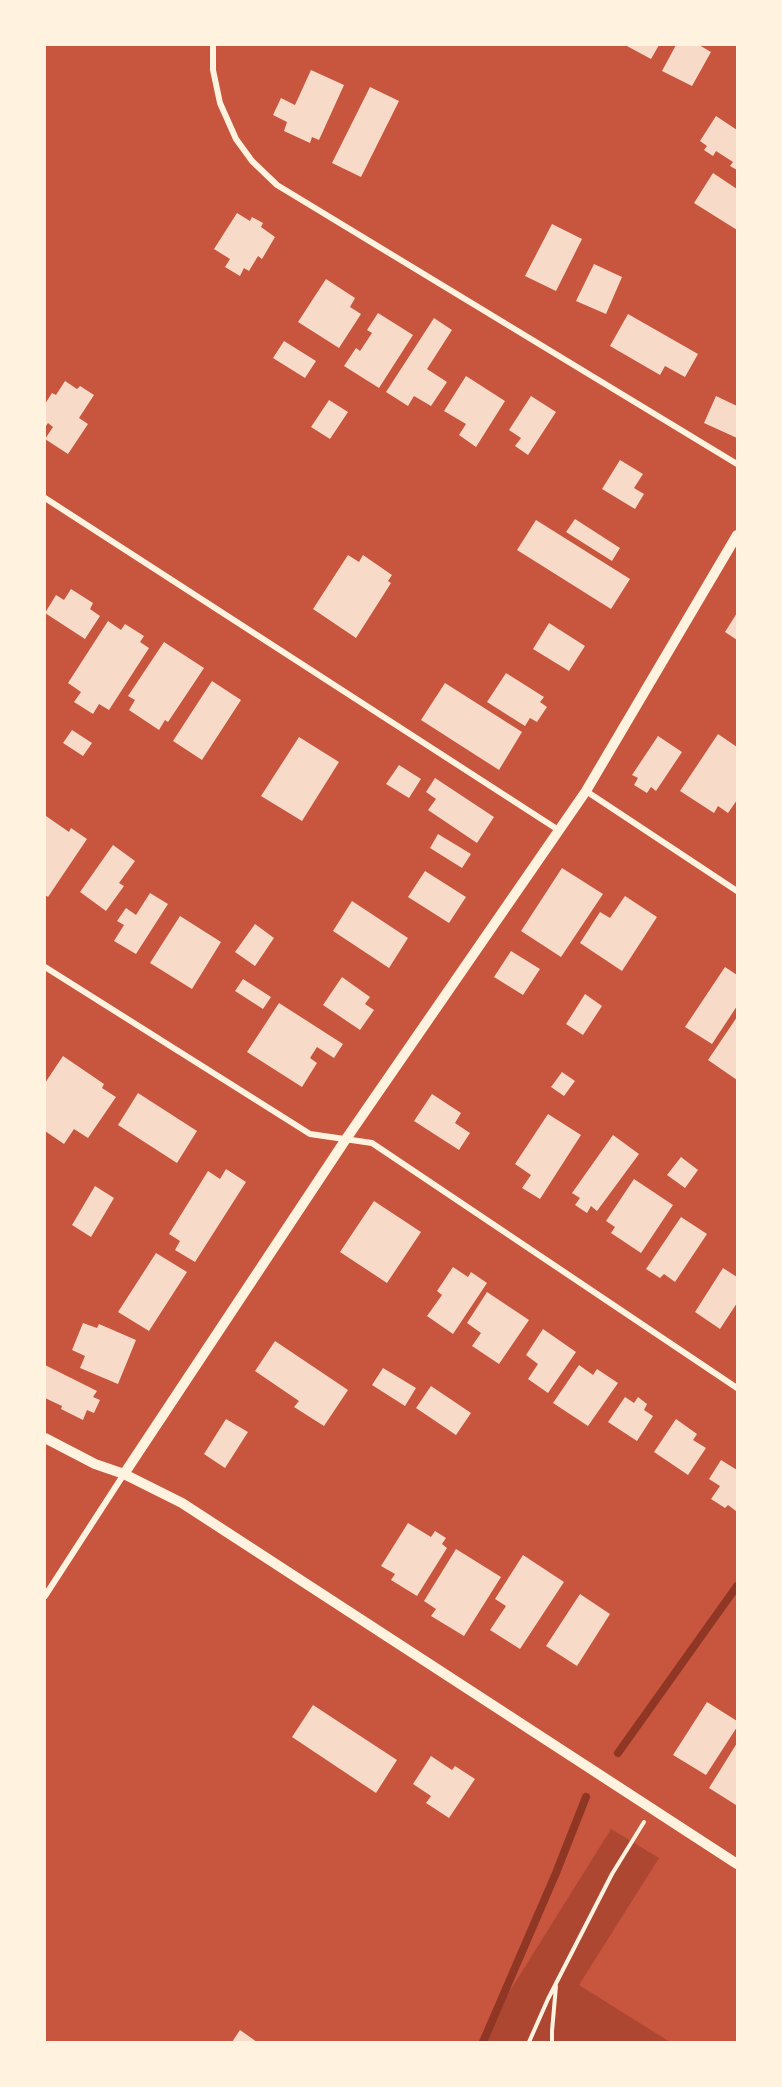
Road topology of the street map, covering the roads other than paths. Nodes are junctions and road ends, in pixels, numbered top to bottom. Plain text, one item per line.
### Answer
1 (213, 45) edge
2 (737, 464) edge
3 (45, 498) edge
4 (737, 535) edge
5 (586, 791) junction
6 (560, 831) junction
7 (737, 891) edge
8 (45, 967) edge
9 (346, 1139) junction
10 (737, 1389) edge
11 (45, 1438) edge
12 (124, 1474) junction
13 (45, 1596) edge
14 (737, 1864) edge

1 - 2 street
3 - 6 street
4 - 5 street
5 - 6 street
5 - 7 street
6 - 9 street
8 - 9 street
9 - 10 street
9 - 12 street
11 - 12 street
12 - 13 street
12 - 14 street

